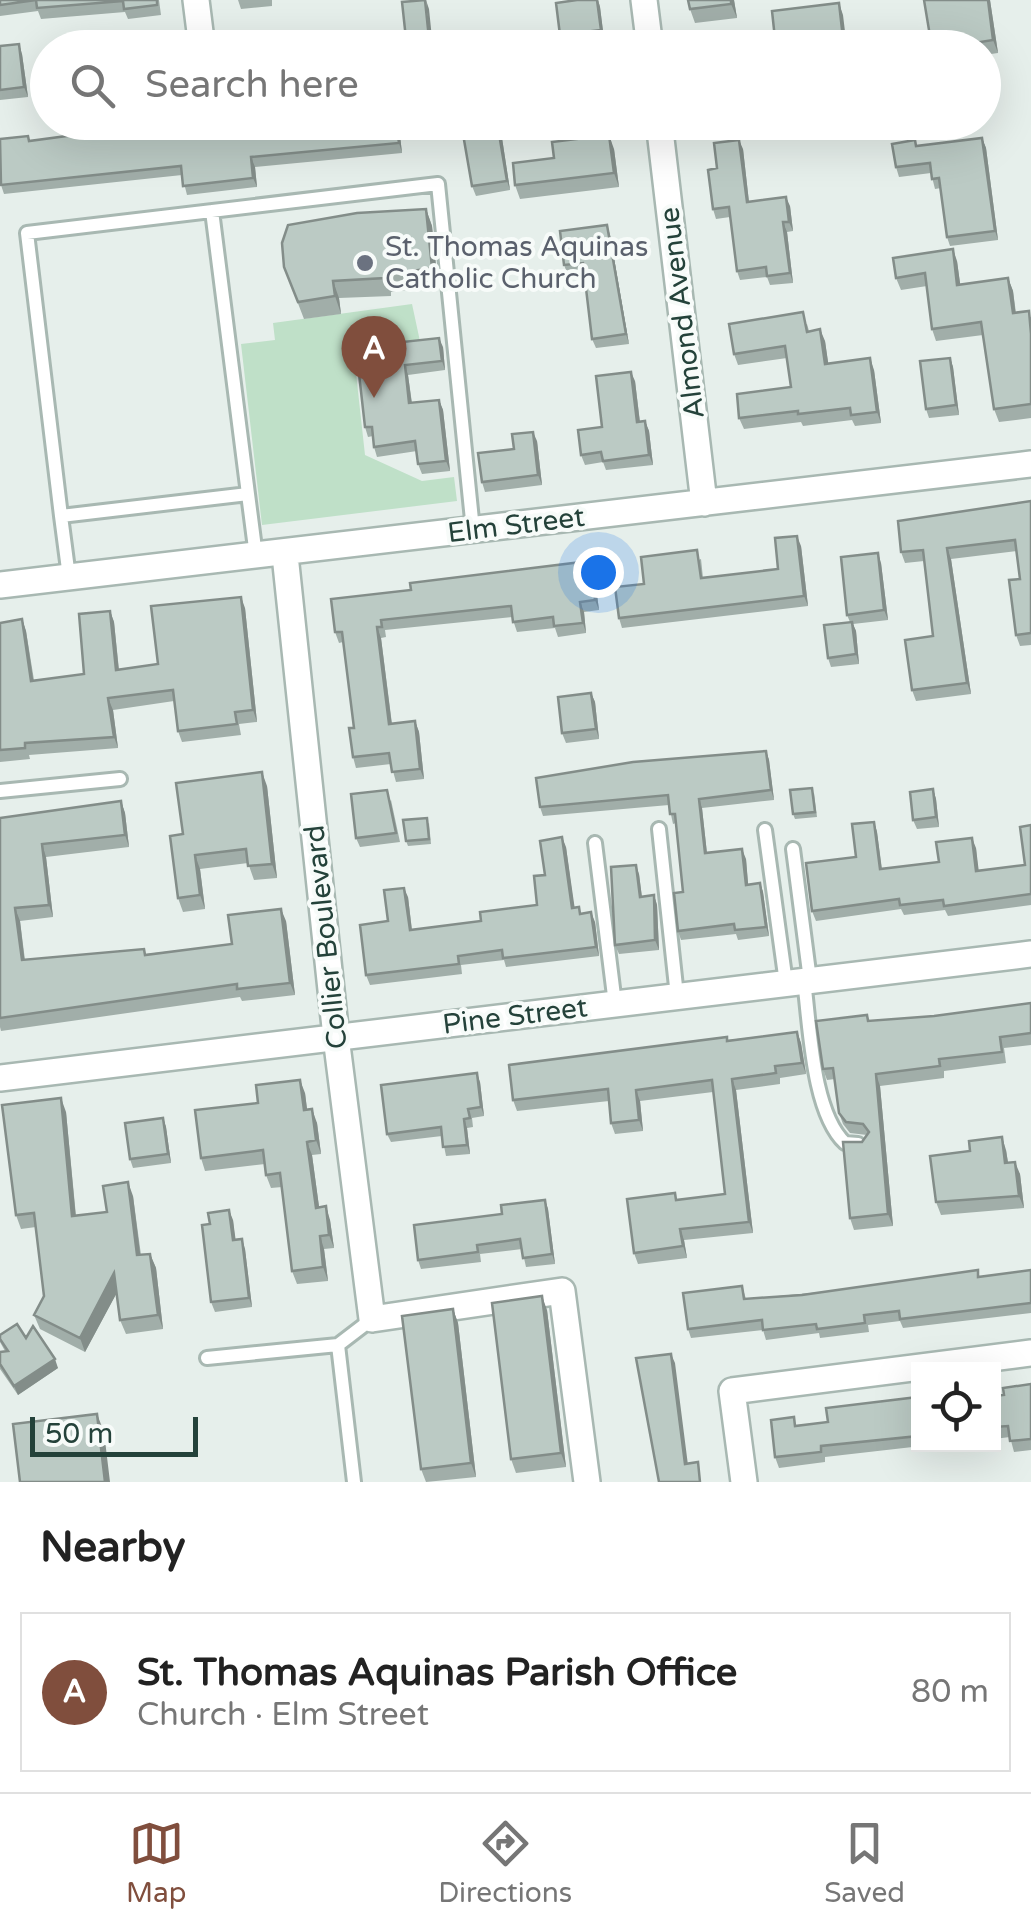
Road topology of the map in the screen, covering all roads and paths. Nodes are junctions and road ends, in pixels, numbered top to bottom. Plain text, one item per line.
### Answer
1 (196, 0) edge
2 (644, 0) edge
3 (200, 30) edge
4 (648, 30) edge
5 (661, 140) edge
6 (212, 211) junction
7 (1031, 464) edge
8 (248, 494) junction
9 (704, 503) junction
10 (61, 516) junction
11 (473, 530) junction
12 (284, 555) junction
13 (257, 558) junction
14 (69, 577) junction
15 (0, 585) edge
16 (120, 780) dead end
17 (0, 791) edge
18 (658, 829) dead end
19 (765, 830) dead end
20 (595, 844) dead end
21 (793, 849) dead end
22 (1031, 954) edge
23 (800, 982) junction
24 (677, 996) junction
25 (615, 1004) junction
26 (336, 1037) junction
27 (0, 1078) edge
28 (863, 1144) edge
29 (372, 1319) junction
30 (338, 1345) junction
31 (1031, 1353) edge
32 (207, 1358) dead end
33 (354, 1482) edge
34 (587, 1482) edge
35 (744, 1482) edge

1 - 3 street
2 - 4 street
5 - 9 street, Almond Avenue
6 - 8 lane
6 - 10 lane
6 - 11 lane
7 - 9 street, Elm Street
8 - 10 lane
8 - 13 lane
9 - 11 street, Elm Street
10 - 14 lane
11 - 12 street, Elm Street
12 - 13 street, Elm Street
12 - 26 street, Collier Boulevard
13 - 14 street, Elm Street
14 - 15 street, Elm Street
16 - 17 lane
18 - 24 lane
19 - 23 lane
20 - 25 lane
21 - 23 lane
22 - 23 street, Pine Street
23 - 24 street, Pine Street
23 - 28 lane
24 - 25 street, Pine Street
25 - 26 street, Pine Street
26 - 27 street, Pine Street
26 - 29 street, Collier Boulevard
29 - 30 lane
29 - 34 street
30 - 32 lane
30 - 33 lane
31 - 35 street

